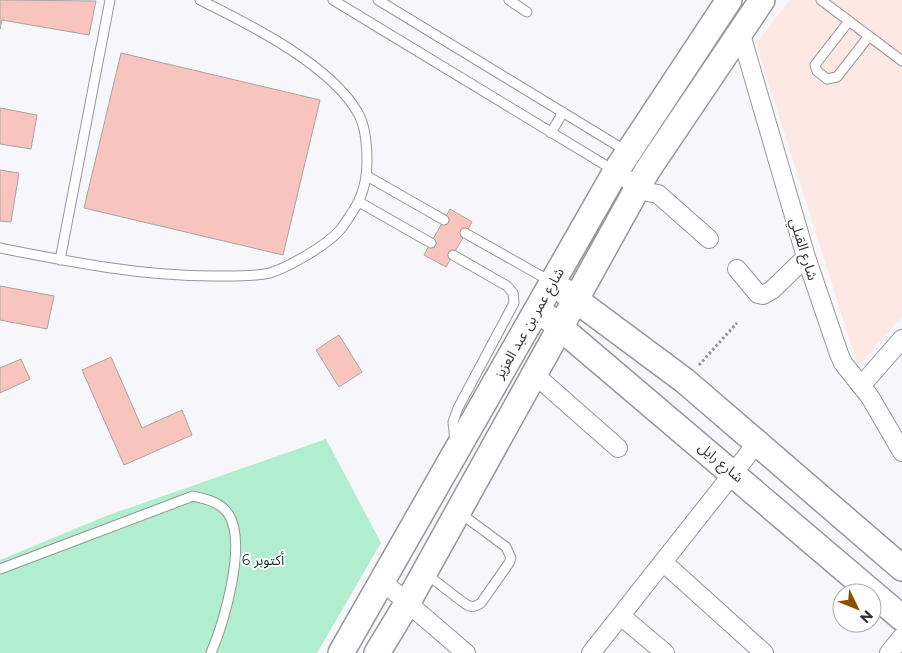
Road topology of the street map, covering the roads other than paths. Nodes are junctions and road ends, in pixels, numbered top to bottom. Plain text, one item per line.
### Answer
1 (110, 0) edge
2 (200, 0) edge
3 (333, 0) edge
4 (378, 0) edge
5 (509, 0) edge
6 (729, 0) edge
7 (762, 0) edge
8 (821, 0) edge
9 (215, 3) edge
10 (527, 12) dead end
11 (849, 21) junction
12 (740, 31) junction
13 (869, 36) junction
14 (902, 61) edge
15 (563, 112) junction
16 (551, 133) junction
17 (622, 162) junction
18 (367, 176) junction
19 (648, 184) junction
20 (359, 202) junction
21 (444, 220) dead end
22 (465, 233) dead end
23 (709, 239) dead end
24 (431, 242) dead end
25 (0, 248) edge
26 (453, 255) dead end
27 (806, 257) junction
28 (60, 260) junction
29 (737, 269) dead end
30 (552, 283) junction
31 (576, 299) junction
32 (538, 308) junction
33 (561, 327) junction
34 (902, 339) edge
35 (534, 374) junction
36 (861, 386) junction
37 (757, 443) junction
38 (618, 448) dead end
39 (458, 449) junction
40 (902, 452) edge
41 (734, 473) junction
42 (458, 511) junction
43 (663, 562) junction
44 (902, 567) edge
45 (0, 569) edge
46 (423, 571) junction
47 (382, 581) junction
48 (408, 602) junction
49 (620, 616) junction
50 (902, 618) edge
51 (902, 637) edge
52 (211, 653) edge
53 (341, 653) edge
54 (377, 653) edge
55 (466, 653) edge
56 (591, 653) edge
57 (665, 653) edge
58 (764, 653) edge
59 (889, 653) edge

1 - 28 lane
2 - 9 lane
3 - 16 lane
4 - 15 lane
5 - 10 lane
6 - 17 main road, شارع عمر بن عبد العزيز
7 - 12 main road, شارع عمر بن عبد العزيز
8 - 11 lane
9 - 18 lane
11 - 13 lane
11 - 13 lane
12 - 19 main road, شارع عمر بن عبد العزيز
12 - 27 street, شارع القبلي
13 - 14 lane
15 - 16 lane
15 - 17 lane
16 - 17 lane
17 - 19 street
17 - 30 main road, شارع عمر بن عبد العزيز
18 - 20 lane
18 - 21 lane
19 - 23 street
19 - 31 main road, شارع عمر بن عبد العزيز
20 - 24 lane
20 - 28 lane
22 - 30 lane
25 - 28 lane
26 - 39 lane
27 - 29 street
27 - 36 street, شارع القبلي
30 - 31 main road
30 - 32 main road, شارع عمر بن عبد العزيز
31 - 33 main road, شارع عمر بن عبد العزيز
31 - 37 main road
32 - 33 main road, شارع رايل
32 - 39 main road, شارع عمر بن عبد العزيز
33 - 35 main road, شارع عمر بن عبد العزيز
33 - 41 main road, شارع رايل
34 - 36 street
35 - 38 street
35 - 42 main road, شارع عمر بن عبد العزيز
36 - 40 street, شارع القبلي
37 - 41 street
37 - 44 main road
39 - 47 main road, شارع عمر بن عبد العزيز
41 - 43 street
41 - 50 main road, شارع رايل
42 - 46 main road, شارع عمر بن عبد العزيز
42 - 46 lane
43 - 49 street
43 - 58 street
45 - 52 lane
46 - 48 main road, شارع عمر بن عبد العزيز
47 - 48 street
47 - 53 main road, شارع عمر بن عبد العزيز
48 - 54 main road, شارع عمر بن عبد العزيز
48 - 55 street
49 - 56 street
49 - 57 street
51 - 59 street

